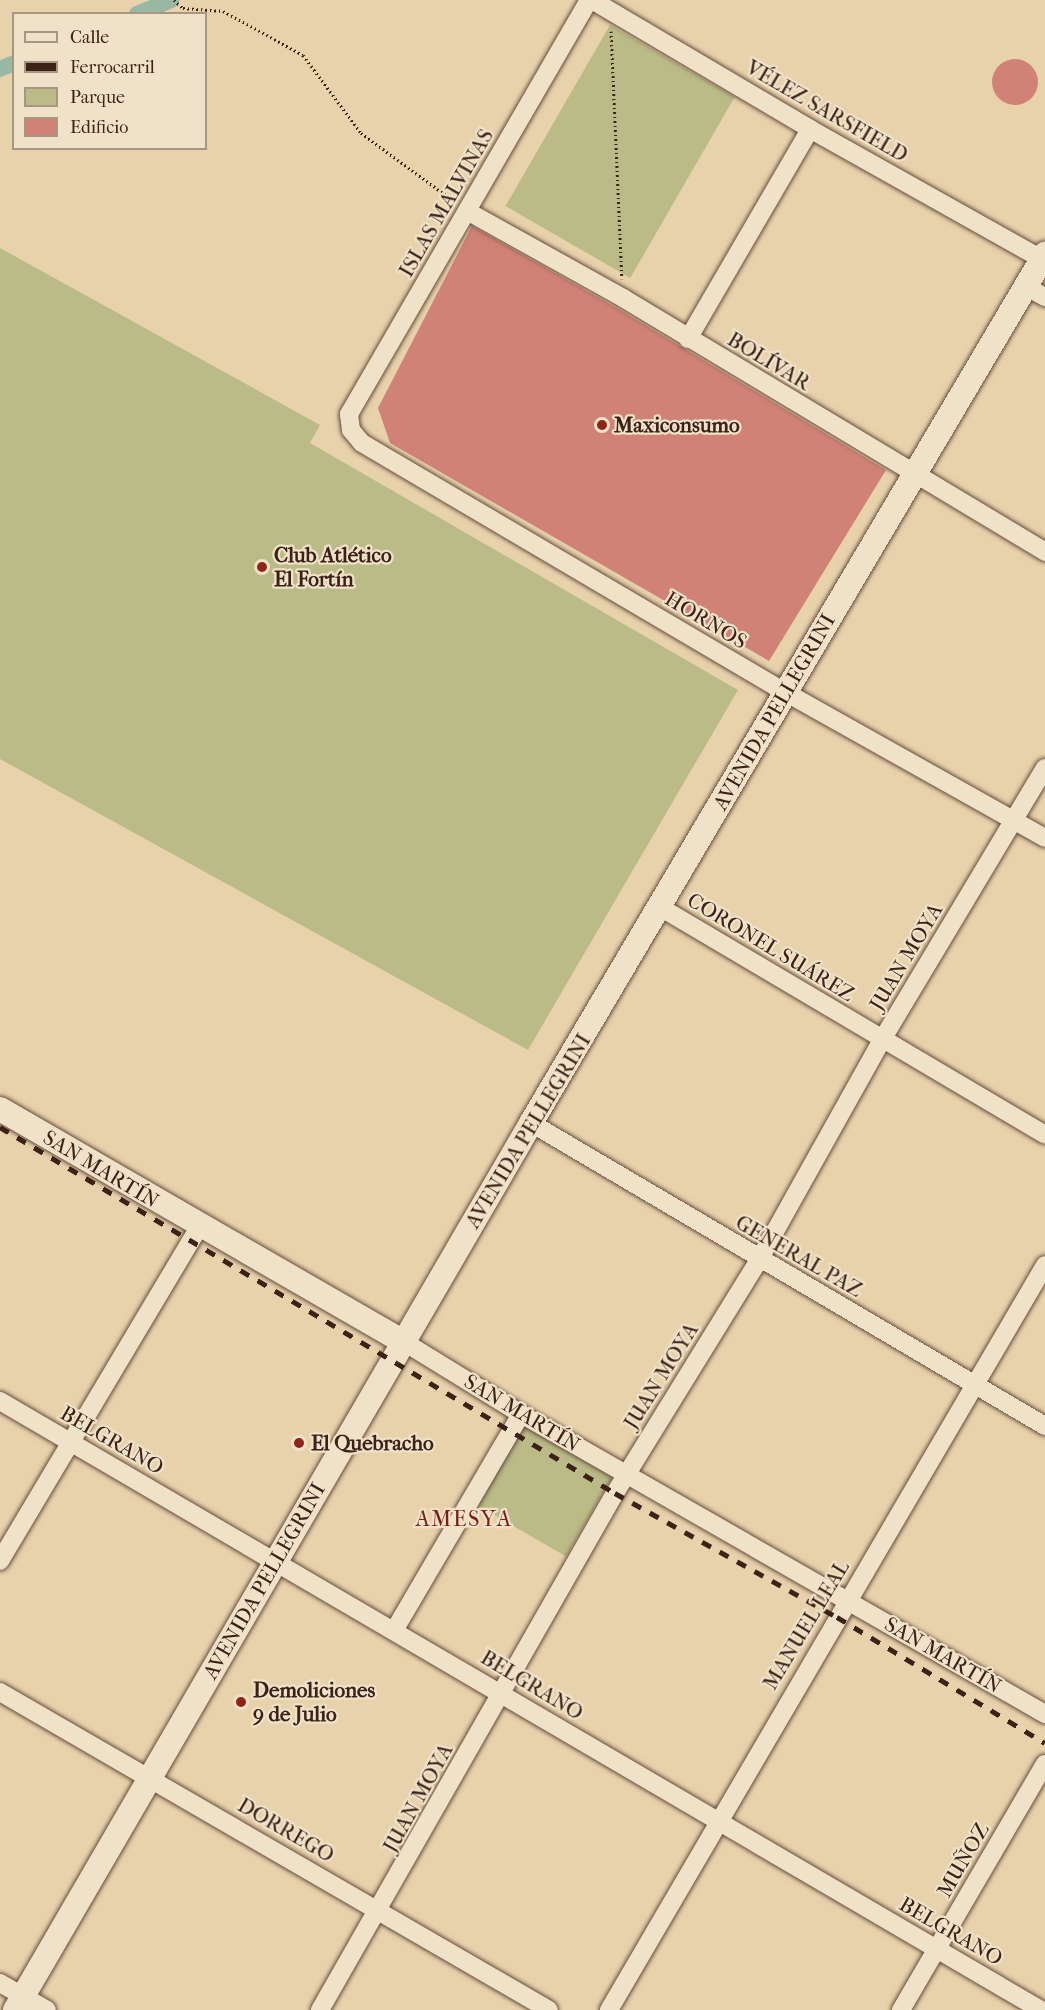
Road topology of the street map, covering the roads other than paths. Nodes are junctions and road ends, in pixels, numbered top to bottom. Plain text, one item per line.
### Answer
1 (590, 0) edge
2 (810, 129) junction
3 (467, 211) junction
4 (1043, 256) edge
5 (1035, 292) edge
6 (688, 339) junction
7 (351, 430) joint
8 (914, 474) junction
9 (1045, 552) edge
10 (785, 692) junction
11 (1045, 768) edge
12 (1014, 820) junction
13 (1045, 838) edge
14 (660, 907) junction
15 (882, 1040) junction
16 (0, 1110) edge
17 (531, 1123) junction
18 (1045, 1135) edge
19 (199, 1227) junction
20 (759, 1260) junction
21 (1045, 1265) edge
22 (404, 1342) junction
23 (975, 1385) junction
24 (0, 1401) edge
25 (521, 1414) junction
26 (1045, 1426) edge
27 (69, 1442) junction
28 (627, 1474) junction
29 (0, 1561) edge
30 (277, 1561) junction
31 (847, 1600) junction
32 (395, 1629) junction
33 (0, 1692) edge
34 (502, 1694) junction
35 (1045, 1714) edge
36 (1045, 1764) edge
37 (150, 1778) junction
38 (717, 1821) junction
39 (380, 1910) junction
40 (937, 1949) junction
41 (0, 1983) edge
42 (19, 2003) edge
43 (47, 2010) edge
44 (320, 2010) edge
45 (549, 2010) edge
46 (609, 2010) edge
47 (901, 2010) edge
48 (1041, 2010) edge

1 - 2 street, VÉLEZ SARSFIELD
1 - 3 street, ISLAS MALVINAS
2 - 4 street, VÉLEZ SARSFIELD
2 - 6 street
3 - 6 street, BOLÍVAR
3 - 7 street, ISLAS MALVINAS
4 - 5 main road, AVENIDA PELLEGRINI
5 - 8 main road, AVENIDA PELLEGRINI
6 - 8 street, BOLÍVAR
7 - 10 street, HORNOS
8 - 9 street, BOLÍVAR
8 - 10 main road, AVENIDA PELLEGRINI
10 - 12 street, HORNOS
10 - 14 main road, AVENIDA PELLEGRINI
11 - 12 street, JUAN MOYA
12 - 13 street, HORNOS
12 - 15 street, JUAN MOYA
14 - 15 street, CORONEL SUÁREZ
14 - 17 main road, AVENIDA PELLEGRINI
15 - 18 street, CORONEL SUÁREZ
15 - 20 street, JUAN MOYA
16 - 19 main road, SAN MARTÍN
17 - 20 street, GENERAL PAZ
17 - 22 main road, AVENIDA PELLEGRINI
19 - 22 main road, SAN MARTÍN
19 - 27 street
20 - 23 street, GENERAL PAZ
20 - 28 street, JUAN MOYA
21 - 23 street, MANUEL LEAL
22 - 25 street, SAN MARTÍN
22 - 30 main road, AVENIDA PELLEGRINI
23 - 26 street, GENERAL PAZ
23 - 31 street, MANUEL LEAL
24 - 27 street, BELGRANO
25 - 28 street, SAN MARTÍN
25 - 32 street
27 - 29 street
27 - 30 street, BELGRANO
28 - 31 street, SAN MARTÍN
28 - 34 street, JUAN MOYA
30 - 32 street, BELGRANO
30 - 37 main road, AVENIDA PELLEGRINI
31 - 35 street, SAN MARTÍN
31 - 38 street, MANUEL LEAL
32 - 34 street, BELGRANO
33 - 37 street, DORREGO
34 - 38 street, BELGRANO
34 - 39 street, JUAN MOYA
36 - 40 street, MUÑOZ
37 - 39 street, DORREGO
37 - 42 main road, AVENIDA PELLEGRINI
38 - 40 street, BELGRANO
38 - 46 street, MANUEL LEAL
39 - 44 street, JUAN MOYA
39 - 45 street, DORREGO
40 - 47 street, MUÑOZ
40 - 48 street, BELGRANO
41 - 42 street
42 - 43 street

